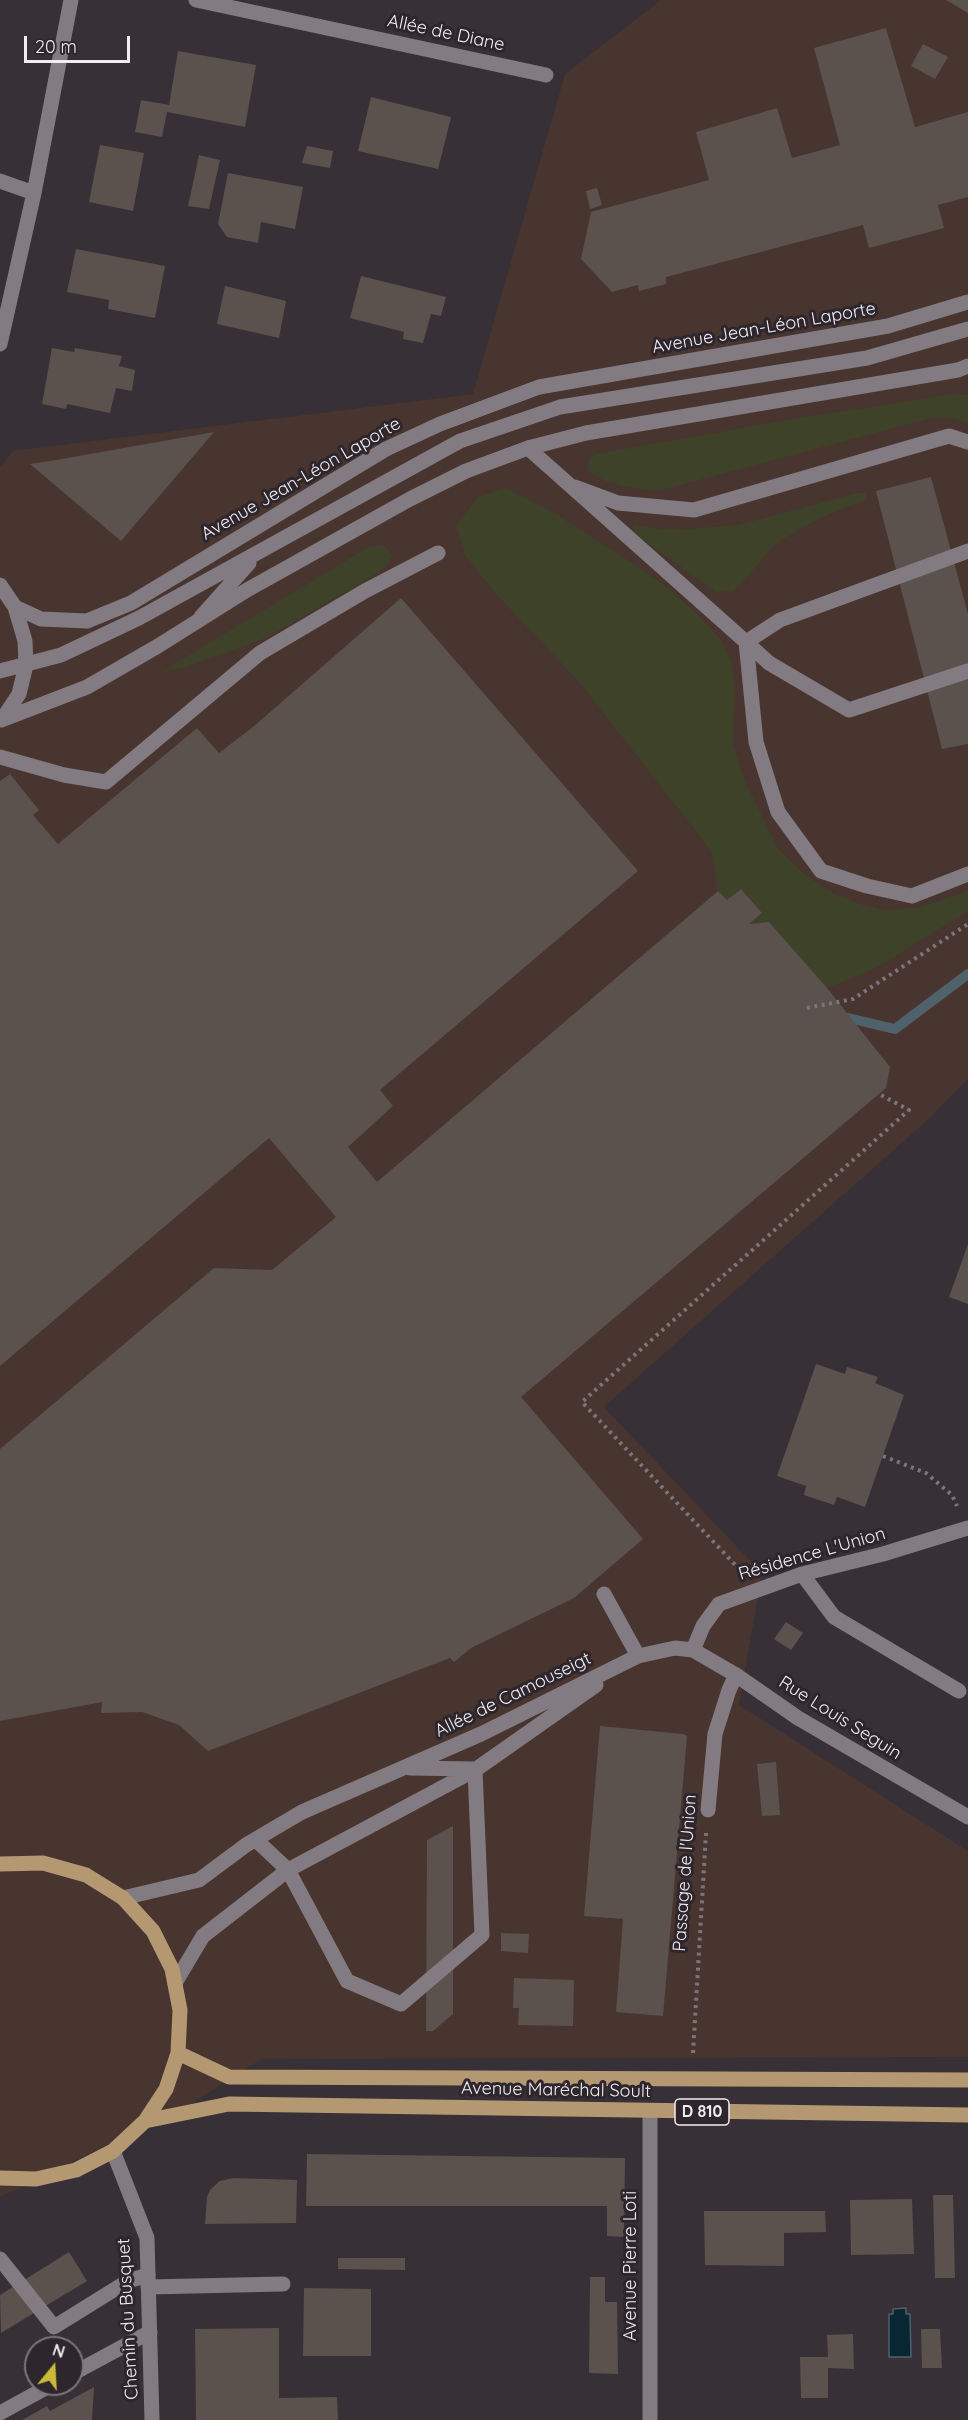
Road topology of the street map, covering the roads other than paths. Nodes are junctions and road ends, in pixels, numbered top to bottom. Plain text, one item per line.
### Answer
1 (71, 0) edge
2 (196, 0) edge
3 (546, 75) dead end
4 (0, 181) edge
5 (34, 193) junction
6 (968, 302) edge
7 (968, 329) edge
8 (0, 344) edge
9 (968, 366) edge
10 (968, 442) edge
11 (528, 448) junction
12 (564, 482) junction
13 (968, 551) edge
14 (438, 553) dead end
15 (255, 556) junction
16 (0, 585) edge
17 (15, 607) junction
18 (197, 622) junction
19 (746, 642) junction
20 (26, 665) junction
21 (0, 671) edge
22 (968, 671) edge
23 (2, 720) edge
24 (0, 757) edge
25 (968, 873) edge
26 (965, 1522) edge
27 (802, 1574) junction
28 (604, 1594) dead end
29 (693, 1650) junction
30 (638, 1656) junction
31 (736, 1675) junction
32 (959, 1691) dead end
33 (404, 1768) junction
34 (475, 1770) junction
35 (708, 1810) road end
36 (968, 1817) edge
37 (256, 1840) junction
38 (0, 1864) edge
39 (288, 1870) junction
40 (123, 1898) junction
41 (175, 1983) junction
42 (178, 2053) junction
43 (968, 2080) edge
44 (650, 2111) junction
45 (968, 2115) edge
46 (145, 2121) junction
47 (113, 2151) junction
48 (0, 2178) edge
49 (0, 2259) edge
50 (148, 2281) junction
51 (283, 2284) dead end
52 (150, 2332) junction
53 (84, 2368) edge
54 (31, 2396) edge
55 (0, 2413) edge
56 (152, 2420) edge
57 (650, 2420) edge

1 - 5 street
2 - 3 street, Allée de Diane
4 - 5 street
5 - 8 street
6 - 17 street, Avenue Jean-Léon Laporte
7 - 15 street
9 - 11 street
10 - 12 street
11 - 12 street
11 - 18 street
12 - 19 street
13 - 19 street
14 - 24 street
15 - 18 street
15 - 20 street
16 - 17 street
17 - 20 street
18 - 23 street
19 - 22 street
19 - 25 street
20 - 21 street
20 - 23 street
26 - 27 street, Résidence L'Union
27 - 29 street, Résidence L'Union
27 - 32 street
28 - 30 street
29 - 30 street, Allée de Camouseigt
29 - 31 street, Rue Louis Seguin
30 - 33 street, Allée de Camouseigt
30 - 34 street, Allée de Camouseigt
31 - 35 street, Passage de l'Union
31 - 36 street, Rue Louis Seguin
33 - 34 street, Allée de Camouseigt
33 - 37 street, Allée de Camouseigt
34 - 39 street, Allée de Camouseigt
34 - 39 street
37 - 39 street
37 - 40 street, Allée de Camouseigt
38 - 40 main road
39 - 41 street, Allée de Camouseigt
40 - 41 main road
41 - 42 main road
42 - 43 main road, D 810
42 - 46 main road
44 - 45 main road, Avenue Maréchal Soult / D 810
44 - 46 main road, Avenue Maréchal Soult / D 810
44 - 57 street, Avenue Pierre Loti
46 - 47 main road
47 - 48 main road
47 - 50 street, Chemin du Busquet
49 - 50 street
50 - 51 street
50 - 52 street, Chemin du Busquet
52 - 53 street
52 - 56 street, Chemin du Busquet
54 - 55 street

